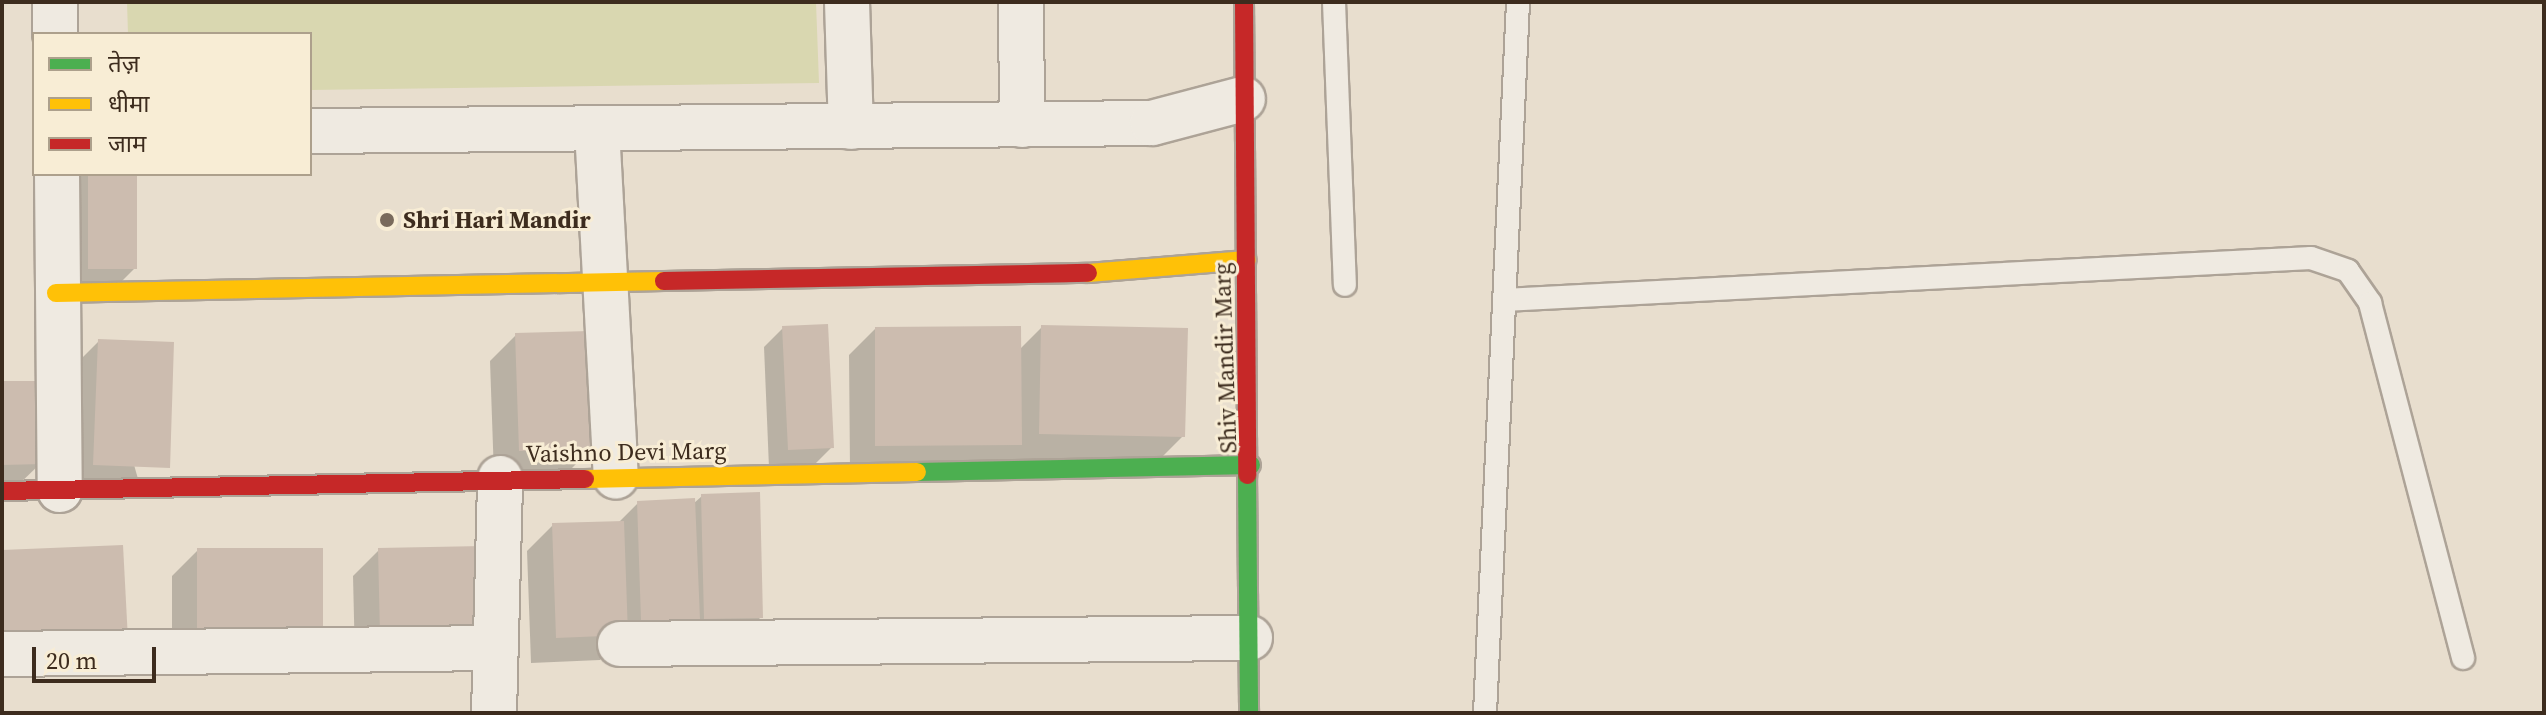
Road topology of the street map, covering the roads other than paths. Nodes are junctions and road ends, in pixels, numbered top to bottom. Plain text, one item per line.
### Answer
1 (55, 2) edge
2 (847, 2) edge
3 (1021, 2) edge
4 (1244, 2) edge
5 (1334, 2) edge
6 (1518, 2) edge
7 (55, 32) edge
8 (1243, 99) junction
9 (1022, 125) junction
10 (851, 127) junction
11 (597, 129) junction
12 (312, 131) edge
13 (57, 176) edge
14 (1246, 260) junction
15 (608, 278) junction
16 (1345, 285) dead end
17 (56, 293) junction
18 (1504, 300) junction
19 (1251, 465) junction
20 (616, 476) junction
21 (500, 478) junction
22 (60, 490) junction
23 (2, 491) edge
24 (1250, 638) junction
25 (620, 644) dead end
26 (495, 648) junction
27 (2, 654) edge
28 (2463, 658) dead end
29 (494, 713) edge
30 (1249, 713) edge
31 (1485, 713) edge

1 - 7 street
2 - 10 street
3 - 9 street
4 - 8 street, Shiv Mandir Marg
5 - 16 lane
6 - 18 lane
8 - 9 street
8 - 14 street, Shiv Mandir Marg
9 - 10 street
10 - 11 street
11 - 12 street
11 - 15 street
13 - 17 street
14 - 15 street
14 - 19 street, Shiv Mandir Marg
15 - 17 street
15 - 20 street
17 - 22 street
18 - 28 lane
18 - 31 lane
19 - 20 street, Vaishno Devi Marg
19 - 24 street, Shiv Mandir Marg
20 - 21 street, Vaishno Devi Marg
21 - 22 street, Vaishno Devi Marg
21 - 26 street
22 - 23 street, Vaishno Devi Marg
24 - 25 street
24 - 30 street, Shiv Mandir Marg
26 - 27 street
26 - 29 street

